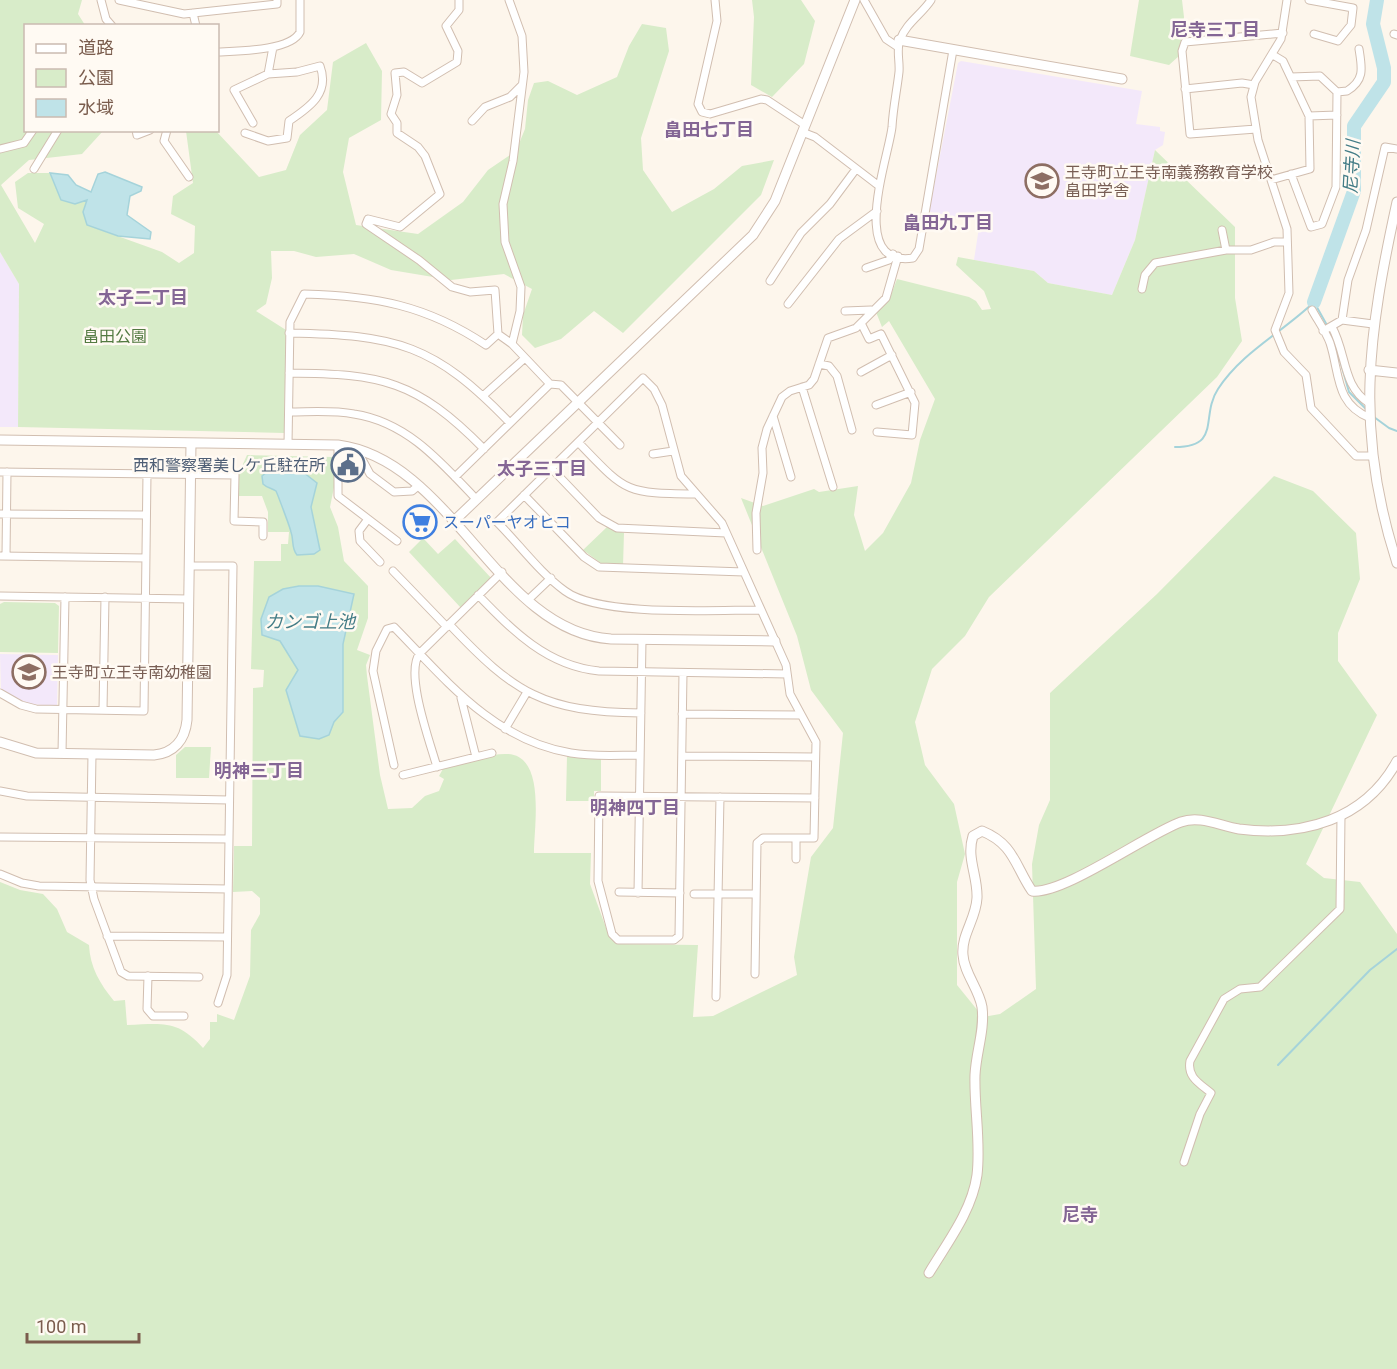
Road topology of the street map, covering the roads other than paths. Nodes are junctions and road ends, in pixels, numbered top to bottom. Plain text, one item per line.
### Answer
1 (110, 0) edge
2 (119, 0) edge
3 (277, 0) edge
4 (300, 0) edge
5 (459, 0) edge
6 (509, 0) edge
7 (715, 0) edge
8 (855, 0) edge
9 (864, 0) edge
10 (931, 0) edge
11 (1287, 0) edge
12 (1309, 0) edge
13 (101, 1) edge
14 (193, 13) junction
15 (110, 24) edge
16 (196, 24) edge
17 (1283, 33) junction
18 (1314, 34) dead end
19 (899, 44) junction
20 (273, 47) junction
21 (953, 50) junction
22 (1359, 50) dead end
23 (219, 52) edge
24 (1273, 55) junction
25 (268, 74) junction
26 (1291, 77) junction
27 (1122, 79) dead end
28 (523, 84) junction
29 (1254, 85) junction
30 (1185, 89) junction
31 (1337, 92) junction
32 (1309, 116) junction
33 (1337, 116) junction
34 (472, 121) dead end
35 (253, 123) dead end
36 (804, 128) junction
37 (1256, 129) junction
38 (32, 132) edge
39 (57, 132) edge
40 (166, 132) edge
41 (244, 133) dead end
42 (0, 149) edge
43 (1397, 149) edge
44 (34, 168) dead end
45 (856, 170) junction
46 (1291, 174) junction
47 (189, 177) dead end
48 (1271, 180) junction
49 (879, 186) junction
50 (1397, 202) edge
51 (877, 211) junction
52 (1222, 230) dead end
53 (1287, 242) junction
54 (1226, 250) junction
55 (895, 255) junction
56 (866, 268) dead end
57 (770, 281) dead end
58 (1142, 289) dead end
59 (788, 304) dead end
60 (872, 310) junction
61 (1312, 310) dead end
62 (845, 311) dead end
63 (1342, 320) junction
64 (861, 323) junction
65 (1373, 324) junction
66 (1332, 327) junction
67 (1323, 331) junction
68 (290, 333) junction
69 (498, 334) junction
70 (512, 344) junction
71 (892, 355) junction
72 (525, 358) junction
73 (819, 364) junction
74 (1369, 370) junction
75 (861, 372) dead end
76 (289, 373) junction
77 (1397, 373) edge
78 (550, 384) junction
79 (802, 387) junction
80 (911, 392) junction
81 (484, 395) junction
82 (578, 402) junction
83 (1369, 403) junction
84 (876, 405) dead end
85 (289, 412) junction
86 (772, 416) junction
87 (1370, 418) junction
88 (510, 423) junction
89 (598, 423) junction
90 (852, 430) dead end
91 (877, 432) dead end
92 (0, 440) edge
93 (578, 442) junction
94 (191, 443) junction
95 (288, 444) junction
96 (338, 445) junction
97 (620, 445) dead end
98 (355, 447) junction
99 (484, 449) junction
100 (673, 451) junction
101 (654, 454) dead end
102 (380, 456) junction
103 (1372, 456) junction
104 (551, 468) junction
105 (368, 471) junction
106 (4, 472) edge
107 (147, 474) junction
108 (190, 475) junction
109 (455, 477) junction
110 (791, 477) dead end
111 (418, 486) junction
112 (833, 487) dead end
113 (695, 494) junction
114 (524, 495) junction
115 (476, 499) junction
116 (3, 514) edge
117 (146, 516) junction
118 (368, 519) junction
119 (453, 522) junction
120 (726, 533) junction
121 (263, 537) dead end
122 (397, 541) dead end
123 (757, 550) dead end
124 (3, 556) edge
125 (146, 558) junction
126 (380, 562) dead end
127 (1397, 563) edge
128 (189, 566) junction
129 (393, 570) dead end
130 (502, 572) junction
131 (744, 572) junction
132 (551, 578) junction
133 (478, 595) junction
134 (0, 596) edge
135 (65, 597) junction
136 (105, 597) junction
137 (145, 598) junction
138 (189, 599) junction
139 (528, 600) junction
140 (761, 610) junction
141 (448, 625) junction
142 (642, 639) junction
143 (775, 641) junction
144 (420, 653) junction
145 (642, 672) junction
146 (683, 673) junction
147 (787, 674) junction
148 (527, 692) junction
149 (0, 693) edge
150 (461, 696) junction
151 (63, 710) junction
152 (103, 710) junction
153 (641, 713) junction
154 (682, 714) junction
155 (801, 715) junction
156 (505, 729) junction
157 (0, 742) edge
158 (62, 753) junction
159 (492, 753) dead end
160 (92, 754) junction
161 (640, 755) junction
162 (682, 756) junction
163 (476, 757) junction
164 (815, 757) junction
165 (1397, 761) edge
166 (394, 765) dead end
167 (437, 766) junction
168 (403, 775) dead end
169 (0, 791) edge
170 (640, 796) junction
171 (681, 796) junction
172 (720, 797) junction
173 (91, 798) junction
174 (815, 798) junction
175 (229, 800) junction
176 (1341, 815) junction
177 (0, 837) edge
178 (90, 838) junction
179 (796, 838) junction
180 (229, 839) junction
181 (796, 859) dead end
182 (0, 874) edge
183 (91, 887) junction
184 (228, 889) junction
185 (619, 892) dead end
186 (638, 893) junction
187 (680, 893) junction
188 (694, 894) dead end
189 (718, 894) junction
190 (756, 894) junction
191 (107, 936) junction
192 (227, 937) junction
193 (755, 974) dead end
194 (148, 976) junction
195 (200, 977) dead end
196 (716, 997) dead end
197 (218, 1003) dead end
198 (184, 1016) dead end
199 (1184, 1162) dead end
200 (929, 1273) dead end

1 - 13 street
2 - 14 street
3 - 14 street
4 - 20 street
5 - 69 street
6 - 28 street
7 - 36 street
8 - 36 street
9 - 19 street
10 - 19 street
11 - 17 street
12 - 18 street
13 - 15 street
14 - 16 street
17 - 24 street
17 - 30 street
19 - 21 street
19 - 49 street
20 - 23 street
20 - 25 street
21 - 27 street
21 - 55 street
22 - 31 street
24 - 26 street
24 - 29 street
25 - 35 street
25 - 41 street
26 - 31 street
26 - 32 street
28 - 34 street
28 - 70 street
29 - 30 street
29 - 37 street
30 - 37 street
31 - 33 street
32 - 33 street
32 - 46 street
33 - 46 street
36 - 45 street
36 - 82 street
37 - 48 street
38 - 42 street
39 - 44 street
40 - 47 street
43 - 63 street
45 - 49 street
45 - 57 street
46 - 48 street
48 - 53 street
49 - 51 street
50 - 65 street
51 - 55 street
51 - 59 street
52 - 54 street
53 - 54 street
53 - 103 street
54 - 58 street
55 - 56 street
55 - 60 street
60 - 62 street
60 - 64 street
61 - 67 street
63 - 65 street
63 - 66 street
64 - 71 street
64 - 73 street
65 - 74 street
66 - 67 street
66 - 83 street
67 - 87 street
68 - 69 street
68 - 76 street
68 - 81 street
69 - 70 street
70 - 72 street
71 - 75 street
71 - 80 street
72 - 78 street
72 - 81 street
73 - 79 street
73 - 90 street
74 - 77 street
74 - 83 street
76 - 85 street
76 - 99 street
78 - 82 street
78 - 88 street
79 - 86 street
79 - 112 street
80 - 84 street
80 - 91 street
81 - 88 street
82 - 89 street
82 - 115 street
83 - 87 street
85 - 95 street
85 - 109 street
86 - 110 street
86 - 123 street
87 - 103 street
88 - 99 street
89 - 93 street
89 - 97 street
89 - 100 street
92 - 94 street
93 - 104 street
93 - 113 street
94 - 95 street
94 - 108 street
95 - 96 street
96 - 98 street
96 - 118 street
98 - 102 street
98 - 105 street
99 - 109 street
100 - 101 street
100 - 113 street
102 - 105 street
102 - 111 street
103 - 127 street
104 - 114 street
104 - 120 street
105 - 111 street
106 - 107 street
106 - 116 street
107 - 108 street
107 - 117 street
108 - 121 street
108 - 128 street
109 - 115 street
111 - 119 street
113 - 120 street
114 - 131 street
114 - 132 street
115 - 119 street
116 - 117 street
116 - 124 street
117 - 125 street
118 - 122 street
118 - 126 street
119 - 130 street
120 - 131 street
124 - 125 street
125 - 137 street
128 - 138 street
128 - 175 street
129 - 141 street
130 - 133 street
130 - 139 street
131 - 140 street
132 - 139 street
132 - 140 street
133 - 141 street
133 - 145 street
134 - 135 street
135 - 136 street
135 - 151 street
136 - 137 street
136 - 152 street
137 - 138 street
137 - 152 street
138 - 160 street
139 - 142 street
140 - 143 street
141 - 144 street
141 - 148 street
142 - 143 street
142 - 145 street
143 - 147 street
144 - 150 street
144 - 166 street
144 - 167 street
145 - 146 street
145 - 153 street
146 - 147 street
146 - 154 street
147 - 155 street
148 - 153 street
148 - 156 street
149 - 151 street
150 - 156 street
150 - 163 street
151 - 152 street
151 - 158 street
153 - 161 street
154 - 155 street
154 - 162 street
155 - 164 street
156 - 161 street
157 - 158 street
158 - 160 street
159 - 163 street
160 - 173 street
161 - 170 street
162 - 164 street
162 - 171 street
163 - 167 street
164 - 174 street
165 - 176 street
167 - 168 street
169 - 173 street
170 - 171 street
170 - 186 street
170 - 187 street
171 - 172 street
171 - 187 street
172 - 174 street
172 - 189 street
173 - 175 street
173 - 178 street
174 - 179 street
175 - 180 street
176 - 199 street
176 - 200 street
177 - 178 street
178 - 180 street
178 - 183 street
179 - 181 street
179 - 190 street
180 - 184 street
182 - 183 street
183 - 184 street
183 - 191 street
184 - 192 street
185 - 186 street
186 - 187 street
188 - 189 street
189 - 190 street
189 - 196 street
190 - 193 street
191 - 192 street
191 - 194 street
192 - 197 street
194 - 195 street
194 - 198 street

